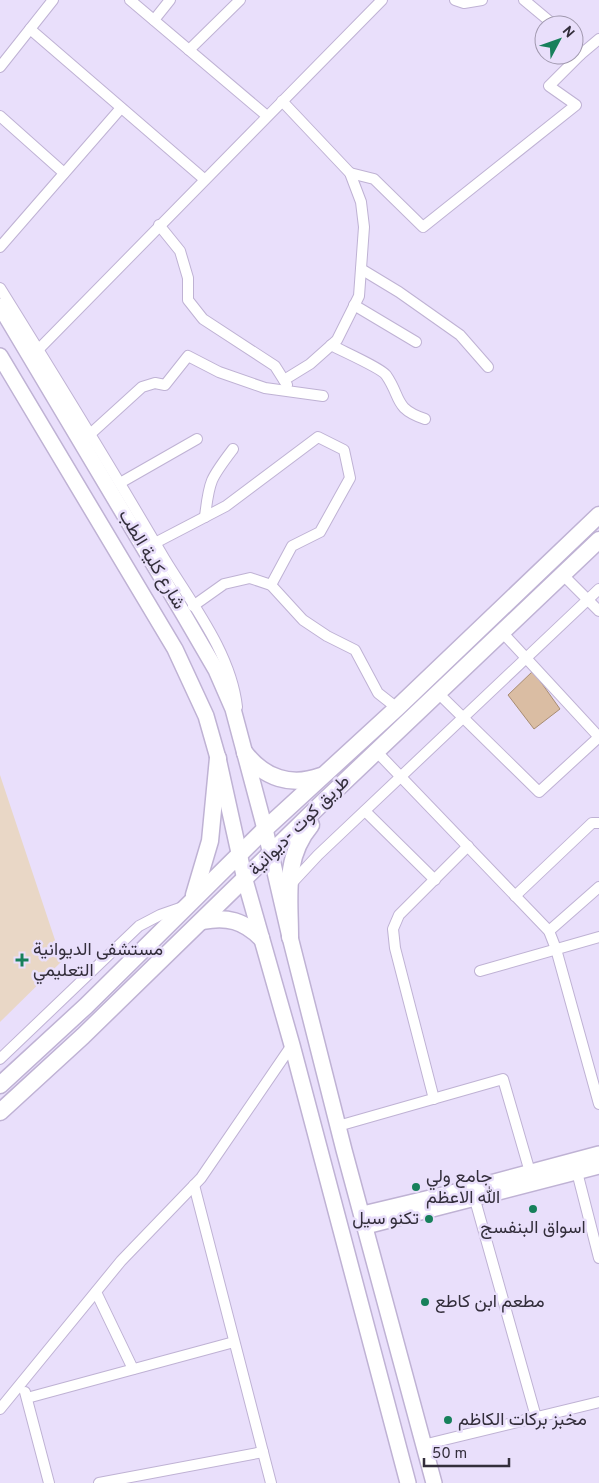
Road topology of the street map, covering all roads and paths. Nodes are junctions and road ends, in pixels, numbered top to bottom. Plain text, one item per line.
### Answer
1 (53, 0) edge
2 (130, 0) edge
3 (170, 0) edge
4 (240, 0) edge
5 (382, 0) edge
6 (455, 0) edge
7 (482, 0) edge
8 (524, 0) edge
9 (542, 15) edge
10 (154, 20) junction
11 (30, 29) junction
12 (599, 39) edge
13 (584, 48) edge
14 (189, 50) junction
15 (567, 65) edge
16 (0, 67) edge
17 (282, 101) junction
18 (121, 108) junction
19 (0, 116) edge
20 (267, 116) junction
21 (64, 173) junction
22 (350, 173) junction
23 (204, 179) junction
24 (159, 226) junction
25 (0, 247) edge
26 (361, 269) junction
27 (0, 288) edge
28 (354, 305) junction
29 (0, 306) edge
30 (416, 342) dead end
31 (331, 345) junction
32 (34, 354) junction
33 (0, 356) edge
34 (488, 368) dead end
35 (284, 380) junction
36 (291, 391) junction
37 (323, 396) dead end
38 (426, 418) dead end
39 (86, 438) junction
40 (198, 439) dead end
41 (233, 449) dead end
42 (120, 483) junction
43 (120, 509) junction
44 (599, 515) edge
45 (205, 517) junction
46 (99, 523) junction
47 (599, 540) edge
48 (155, 542) junction
49 (563, 575) junction
50 (271, 584) junction
51 (599, 589) edge
52 (588, 599) junction
53 (193, 606) junction
54 (599, 611) edge
55 (502, 632) junction
56 (526, 658) junction
57 (438, 693) junction
58 (397, 708) junction
59 (464, 718) junction
60 (239, 731) junction
61 (599, 737) edge
62 (376, 752) junction
63 (246, 754) junction
64 (218, 758) junction
65 (321, 776) junction
66 (402, 777) junction
67 (321, 804) junction
68 (365, 811) junction
69 (599, 823) edge
70 (265, 829) junction
71 (468, 846) junction
72 (238, 854) junction
73 (271, 855) junction
74 (245, 880) junction
75 (434, 880) junction
76 (288, 887) junction
77 (599, 887) edge
78 (515, 896) junction
79 (190, 902) junction
80 (203, 921) junction
81 (549, 931) junction
82 (290, 937) junction
83 (599, 937) edge
84 (261, 938) junction
85 (556, 949) junction
86 (480, 971) dead end
87 (292, 1045) junction
88 (0, 1059) edge
89 (0, 1085) edge
90 (434, 1099) junction
91 (599, 1104) edge
92 (0, 1112) edge
93 (338, 1126) junction
94 (344, 1150) junction
95 (599, 1154) edge
96 (322, 1156) junction
97 (599, 1166) edge
98 (530, 1172) junction
99 (577, 1172) junction
100 (194, 1186) junction
101 (475, 1200) junction
102 (364, 1220) junction
103 (599, 1258) edge
104 (380, 1288) junction
105 (96, 1292) junction
106 (358, 1293) junction
107 (234, 1342) junction
108 (134, 1369) junction
109 (23, 1383) junction
110 (27, 1398) junction
111 (599, 1402) edge
112 (0, 1409) edge
113 (536, 1418) junction
114 (423, 1445) junction
115 (263, 1452) junction
116 (49, 1483) edge
117 (99, 1483) edge
118 (271, 1483) edge
119 (408, 1483) edge
120 (434, 1483) edge

1 - 11 street
2 - 10 street
3 - 10 street
4 - 14 street
5 - 17 street
6 - 7 street
8 - 9 street
10 - 14 street
11 - 16 street
11 - 18 street
12 - 13 street
14 - 20 street
15 - 22 street
17 - 20 street
17 - 22 street
18 - 21 street
18 - 23 street
19 - 21 street
20 - 23 street
21 - 25 street
22 - 26 street
23 - 24 street
24 - 32 street
24 - 35 street
26 - 28 street
26 - 34 street
27 - 32 street
28 - 30 street
28 - 31 street
29 - 32 main road, شارع كلية الطب
31 - 35 street
31 - 38 street
32 - 39 main road, شارع كلية الطب
33 - 46 main road, شارع كلية الطب
35 - 36 street
36 - 37 street
36 - 39 street
39 - 42 street
39 - 43 main road, شارع كلية الطب
40 - 42 street
41 - 45 street
42 - 48 street
43 - 46 main road
43 - 60 main road, شارع كلية الطب
44 - 58 main road, طريق كوت -ديوانية
45 - 48 street
45 - 50 street
46 - 64 main road, شارع كلية الطب
47 - 49 main road, طريق كوت -ديوانية
48 - 53 street
49 - 52 street
49 - 55 main road, طريق كوت -ديوانية
50 - 53 street
50 - 58 street
51 - 52 street
52 - 54 street
52 - 56 street
53 - 60 street
55 - 56 street
55 - 57 main road, طريق كوت -ديوانية
56 - 59 street
56 - 61 street
57 - 59 street
57 - 62 main road, طريق كوت -ديوانية
58 - 65 main road, طريق كوت -ديوانية
59 - 61 street
59 - 66 street
60 - 63 main road, شارع كلية الطب
62 - 66 street
62 - 67 main road, طريق كوت -ديوانية
63 - 65 main road
63 - 70 main road, شارع كلية الطب
64 - 72 main road, شارع كلية الطب
64 - 79 main road
65 - 70 main road, طريق كوت -ديوانية
66 - 68 street
66 - 71 street
67 - 73 main road, طريق كوت -ديوانية
67 - 76 main road
68 - 75 street
68 - 76 street
69 - 78 street
70 - 72 main road, طريق كوت -ديوانية
70 - 73 main road, شارع كلية الطب
71 - 75 street
71 - 78 street
72 - 74 main road, شارع كلية الطب
72 - 79 main road, طريق كوت -ديوانية
73 - 74 main road, طريق كوت -ديوانية
73 - 82 main road, شارع كلية الطب
74 - 80 main road, طريق كوت -ديوانية
74 - 84 main road, شارع كلية الطب
75 - 90 street
76 - 82 main road
77 - 81 street
78 - 81 street
79 - 88 street
79 - 89 main road, طريق كوت -ديوانية
80 - 84 main road
80 - 92 main road, طريق كوت -ديوانية
81 - 85 street
82 - 93 main road, شارع كلية الطب
83 - 85 street
84 - 87 main road, شارع كلية الطب
85 - 86 street
85 - 91 street
87 - 96 main road, شارع كلية الطب
87 - 100 street
90 - 93 street
90 - 98 street
93 - 94 main road, شارع كلية الطب
94 - 96 main road
94 - 102 main road, شارع كلية الطب
95 - 98 main road
96 - 106 main road, شارع كلية الطب
97 - 99 main road
98 - 102 main road
99 - 101 main road
99 - 103 street
100 - 105 street
100 - 107 street
101 - 102 main road
101 - 113 street
102 - 104 main road, شارع كلية الطب
104 - 106 main road
104 - 114 main road, شارع كلية الطب
105 - 108 street
105 - 109 street
106 - 119 main road, شارع كلية الطب
107 - 108 street
107 - 115 street
108 - 110 street
109 - 110 street
109 - 112 street
110 - 116 street
111 - 113 street
113 - 114 street
114 - 120 main road, شارع كلية الطب
115 - 117 street
115 - 118 street

